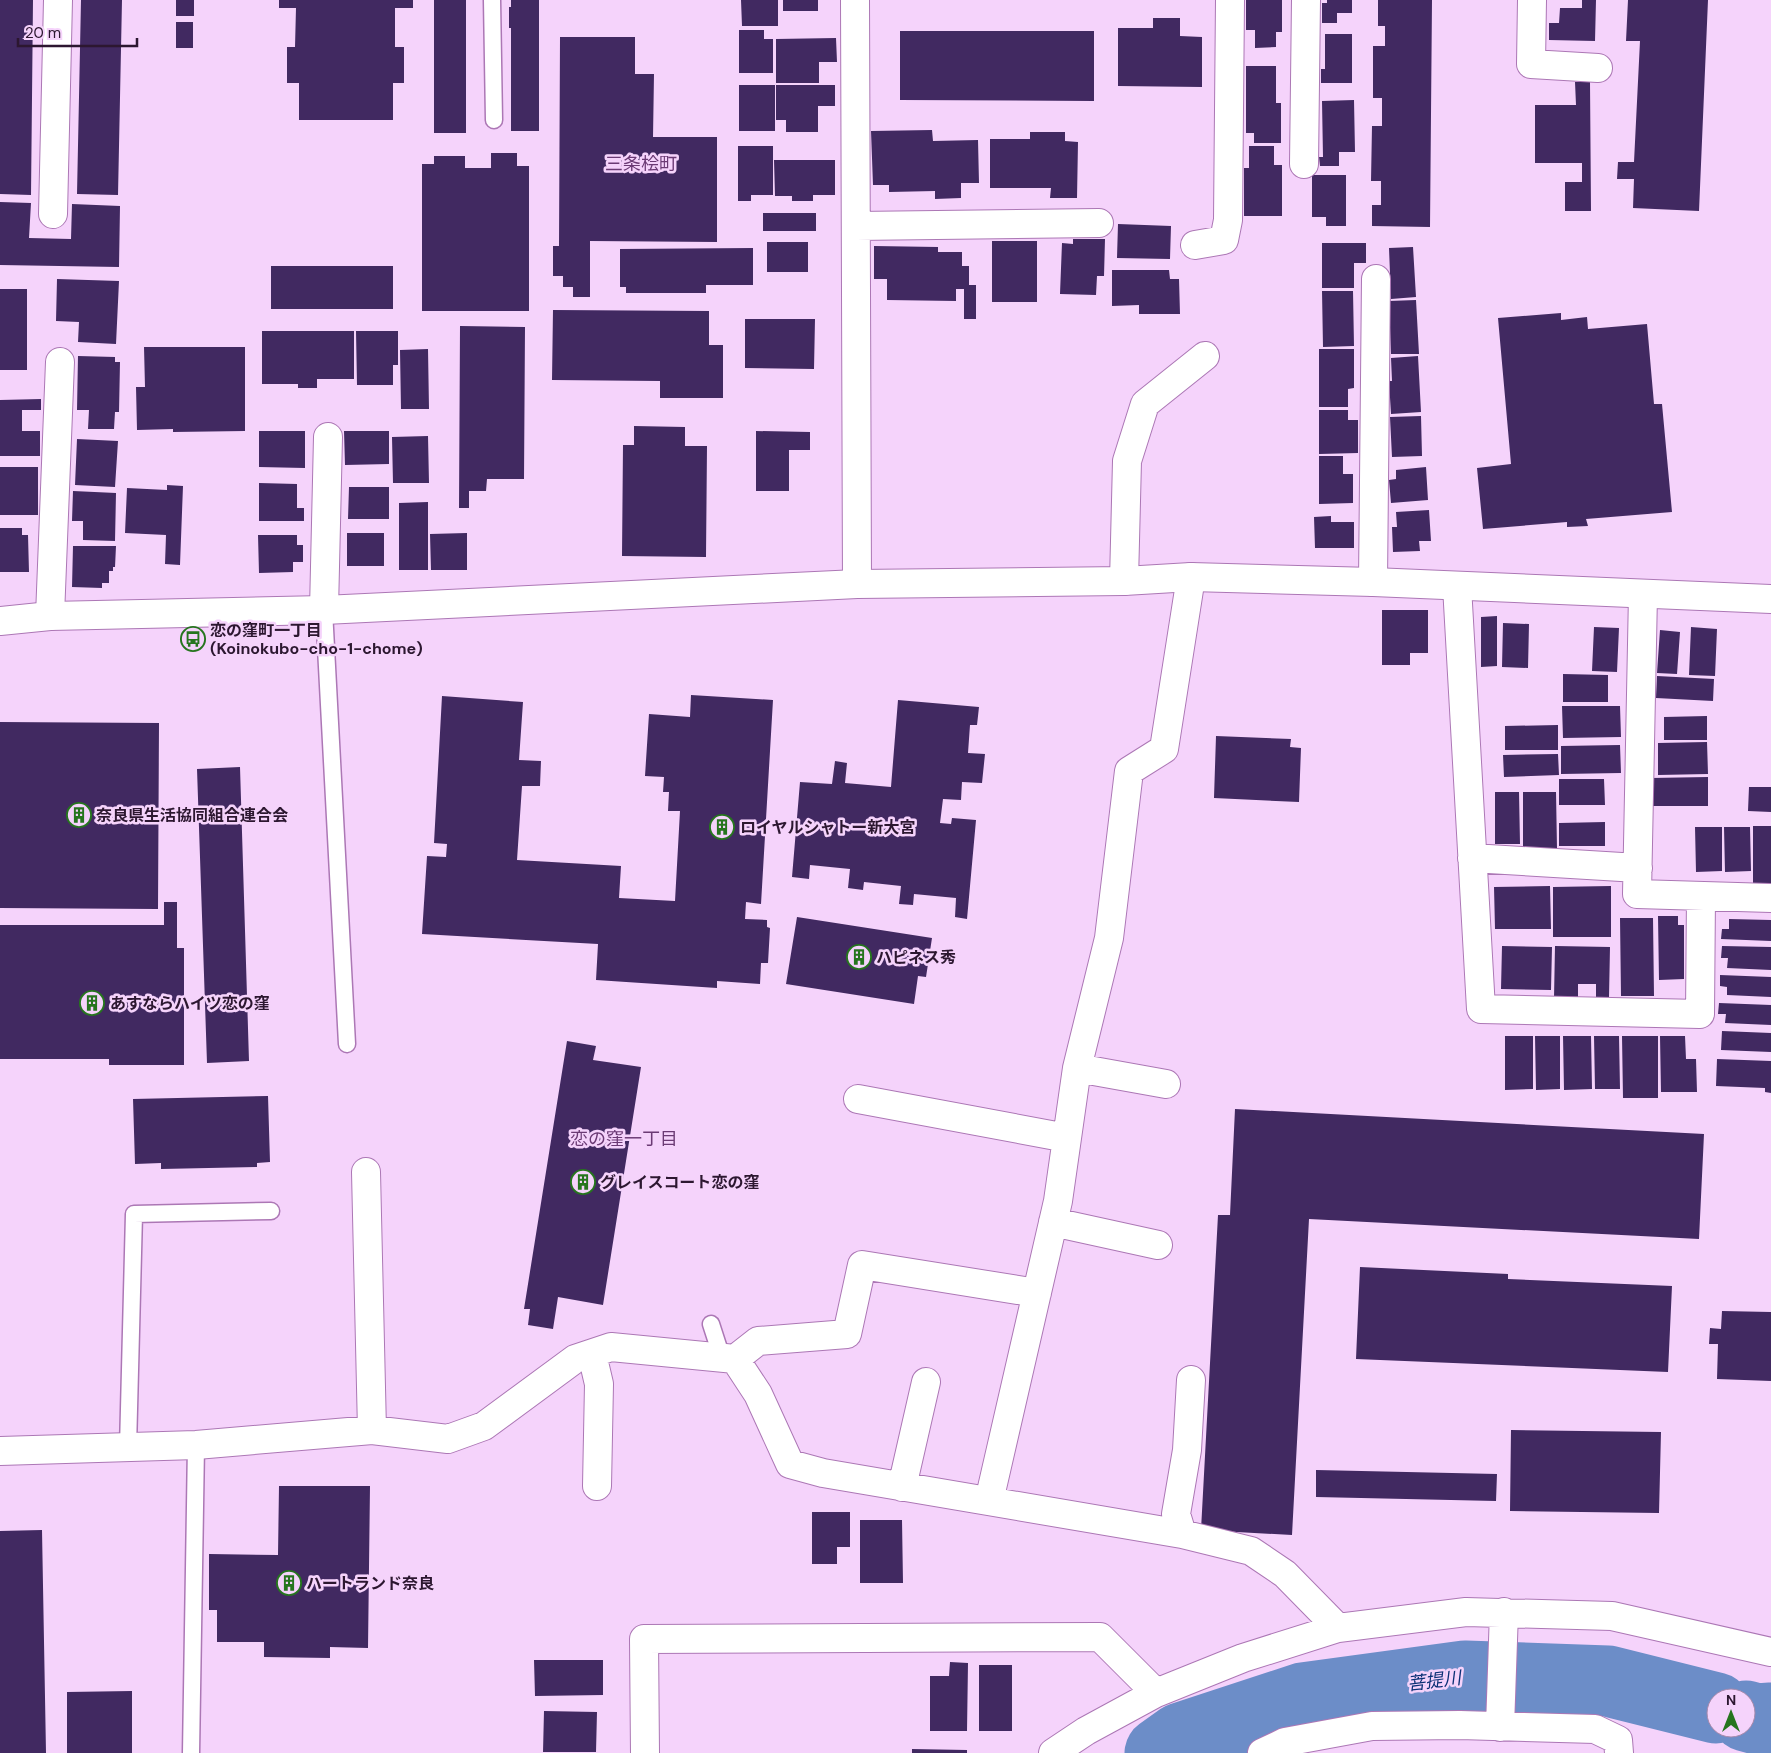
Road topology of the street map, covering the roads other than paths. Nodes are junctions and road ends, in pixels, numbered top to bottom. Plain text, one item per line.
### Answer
1 (58, 0) edge
2 (492, 0) edge
3 (855, 0) edge
4 (1230, 0) edge
5 (1306, 0) edge
6 (1532, 0) edge
7 (1598, 68) dead end
8 (494, 120) dead end
9 (1304, 164) dead end
10 (53, 214) dead end
11 (1099, 223) dead end
12 (856, 226) junction
13 (1195, 245) dead end
14 (1376, 279) dead end
15 (1204, 356) dead end
16 (60, 362) dead end
17 (328, 437) dead end
18 (1192, 577) junction
19 (1124, 581) junction
20 (1374, 582) junction
21 (857, 584) junction
22 (1457, 586) junction
23 (1644, 594) junction
24 (1771, 599) edge
25 (324, 610) junction
26 (50, 616) junction
27 (0, 621) edge
28 (1472, 858) junction
29 (1638, 868) junction
30 (1701, 896) junction
31 (1771, 898) edge
32 (347, 1044) dead end
33 (1077, 1068) junction
34 (1166, 1084) dead end
35 (858, 1099) dead end
36 (1067, 1138) junction
37 (366, 1172) dead end
38 (271, 1211) dead end
39 (1053, 1222) junction
40 (1158, 1245) dead end
41 (1037, 1294) junction
42 (711, 1324) dead end
43 (592, 1354) junction
44 (728, 1359) junction
45 (1191, 1380) dead end
46 (926, 1382) dead end
47 (372, 1430) junction
48 (196, 1445) junction
49 (128, 1448) junction
50 (0, 1451) edge
51 (597, 1486) dead end
52 (902, 1487) junction
53 (989, 1501) junction
54 (1182, 1534) junction
55 (1503, 1624) junction
56 (1338, 1628) junction
57 (1771, 1652) edge
58 (1156, 1693) junction
59 (1500, 1718) junction
60 (191, 1753) edge
61 (645, 1753) edge
62 (1053, 1753) edge
63 (1262, 1753) edge
64 (1619, 1753) edge

1 - 10 street
2 - 8 lane
3 - 12 street
4 - 13 street
5 - 9 street
6 - 7 street
11 - 12 street
12 - 21 street
14 - 20 street
15 - 19 street
16 - 26 street
17 - 25 street
18 - 19 street
18 - 20 street
18 - 33 street
19 - 21 street
20 - 22 street
21 - 25 street
22 - 23 street
22 - 28 street
23 - 24 street
23 - 29 street
25 - 26 street
25 - 32 lane
26 - 27 street
28 - 29 street
28 - 30 street
29 - 30 street
30 - 31 street
33 - 34 street
33 - 36 street
35 - 36 street
36 - 39 street
37 - 47 street
38 - 49 lane
39 - 40 street
39 - 41 street
41 - 44 street
41 - 53 street
42 - 44 lane
43 - 44 street
43 - 47 street
43 - 51 street
44 - 52 street
45 - 54 street
46 - 52 street
47 - 48 street
48 - 49 street
48 - 60 lane
49 - 50 street
52 - 53 street
53 - 54 street
54 - 56 street
55 - 56 street
55 - 57 street
55 - 59 street
56 - 58 street
58 - 61 street
58 - 62 street
59 - 63 street
59 - 64 street

